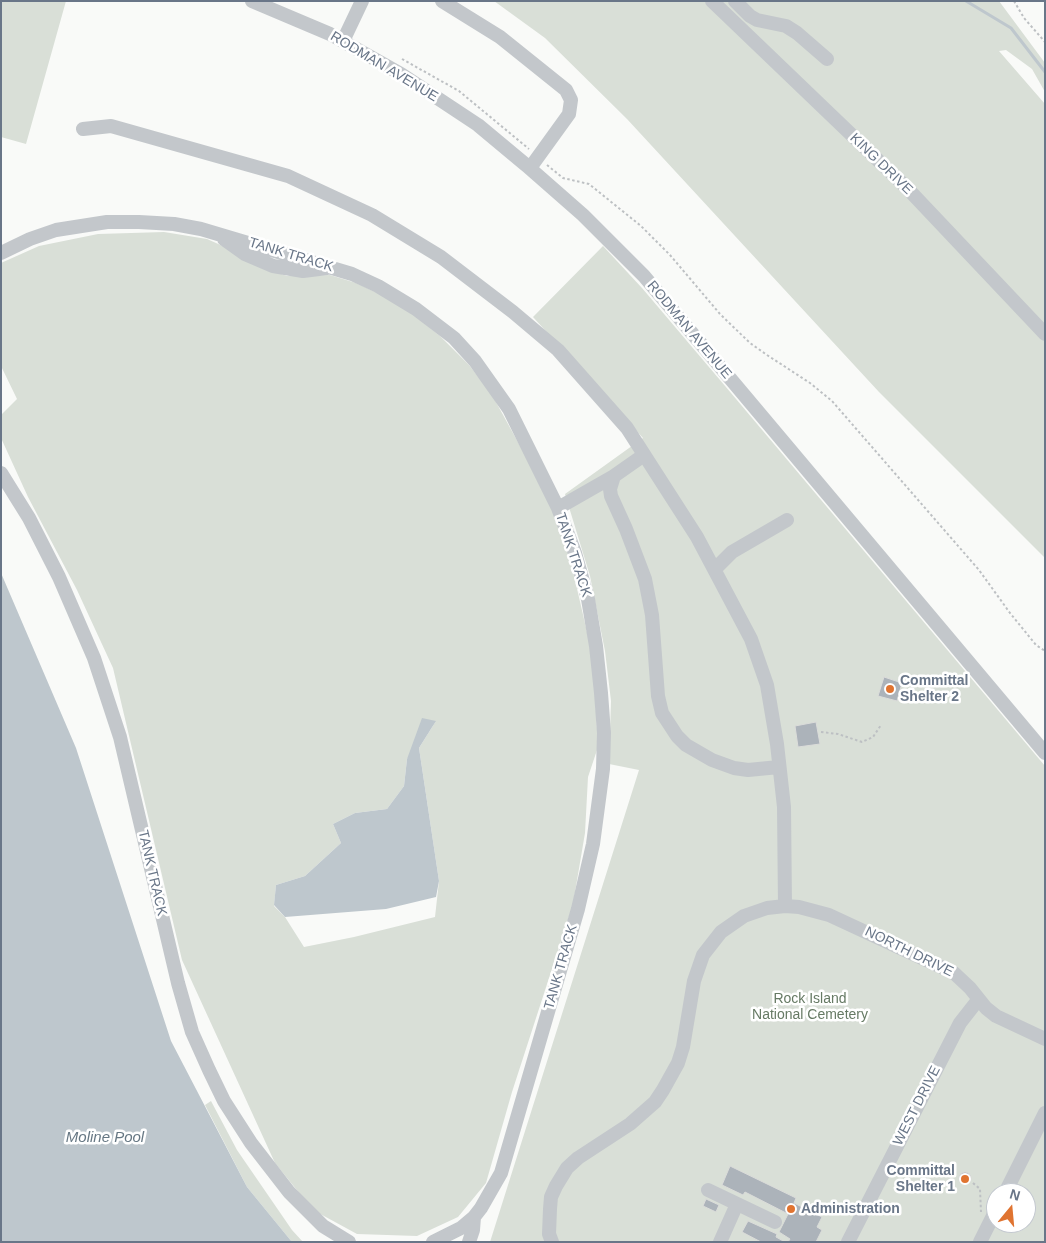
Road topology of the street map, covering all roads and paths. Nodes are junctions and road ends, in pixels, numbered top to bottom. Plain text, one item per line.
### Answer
1 (253, 1) edge
2 (362, 1) edge
3 (442, 1) edge
4 (712, 1) edge
5 (735, 1) edge
6 (1014, 1) edge
7 (344, 41) junction
8 (1045, 42) edge
9 (395, 56) dead end
10 (827, 59) dead end
11 (83, 129) dead end
12 (534, 162) junction
13 (1, 253) edge
14 (1045, 334) edge
15 (644, 455) junction
16 (1, 473) edge
17 (614, 476) junction
18 (558, 508) junction
19 (787, 520) dead end
20 (714, 569) junction
21 (1045, 651) edge
22 (881, 725) dead end
23 (820, 732) dead end
24 (1045, 753) edge
25 (779, 766) junction
26 (785, 906) junction
27 (978, 1000) junction
28 (1045, 1039) edge
29 (1045, 1113) edge
30 (973, 1183) dead end
31 (1010, 1183) edge
32 (708, 1190) dead end
33 (737, 1204) junction
34 (474, 1217) junction
35 (775, 1222) dead end
36 (986, 1222) edge
37 (986, 1231) edge
38 (349, 1242) edge
39 (433, 1242) edge
40 (468, 1242) edge
41 (552, 1242) edge
42 (720, 1242) edge
43 (848, 1242) edge
44 (980, 1242) edge

1 - 7 street, RODMAN AVENUE
2 - 7 street
3 - 12 street
4 - 14 street, KING DRIVE
5 - 10 street
6 - 8 path
7 - 12 street, RODMAN AVENUE
9 - 12 path
11 - 15 street
12 - 21 path
12 - 24 street, RODMAN AVENUE
13 - 18 street, TANK TRACK
15 - 17 street
15 - 20 street
16 - 38 street, TANK TRACK
17 - 18 street
17 - 25 street
18 - 34 street, TANK TRACK
19 - 20 street
20 - 25 street
22 - 23 path
25 - 26 street
26 - 27 street, NORTH DRIVE
26 - 41 street, NORTH DRIVE
27 - 28 street, NORTH DRIVE
27 - 43 street, WEST DRIVE
29 - 31 street
30 - 36 path
32 - 33 street
33 - 35 street
33 - 42 street
34 - 39 street, TANK TRACK
34 - 40 street
37 - 44 street

